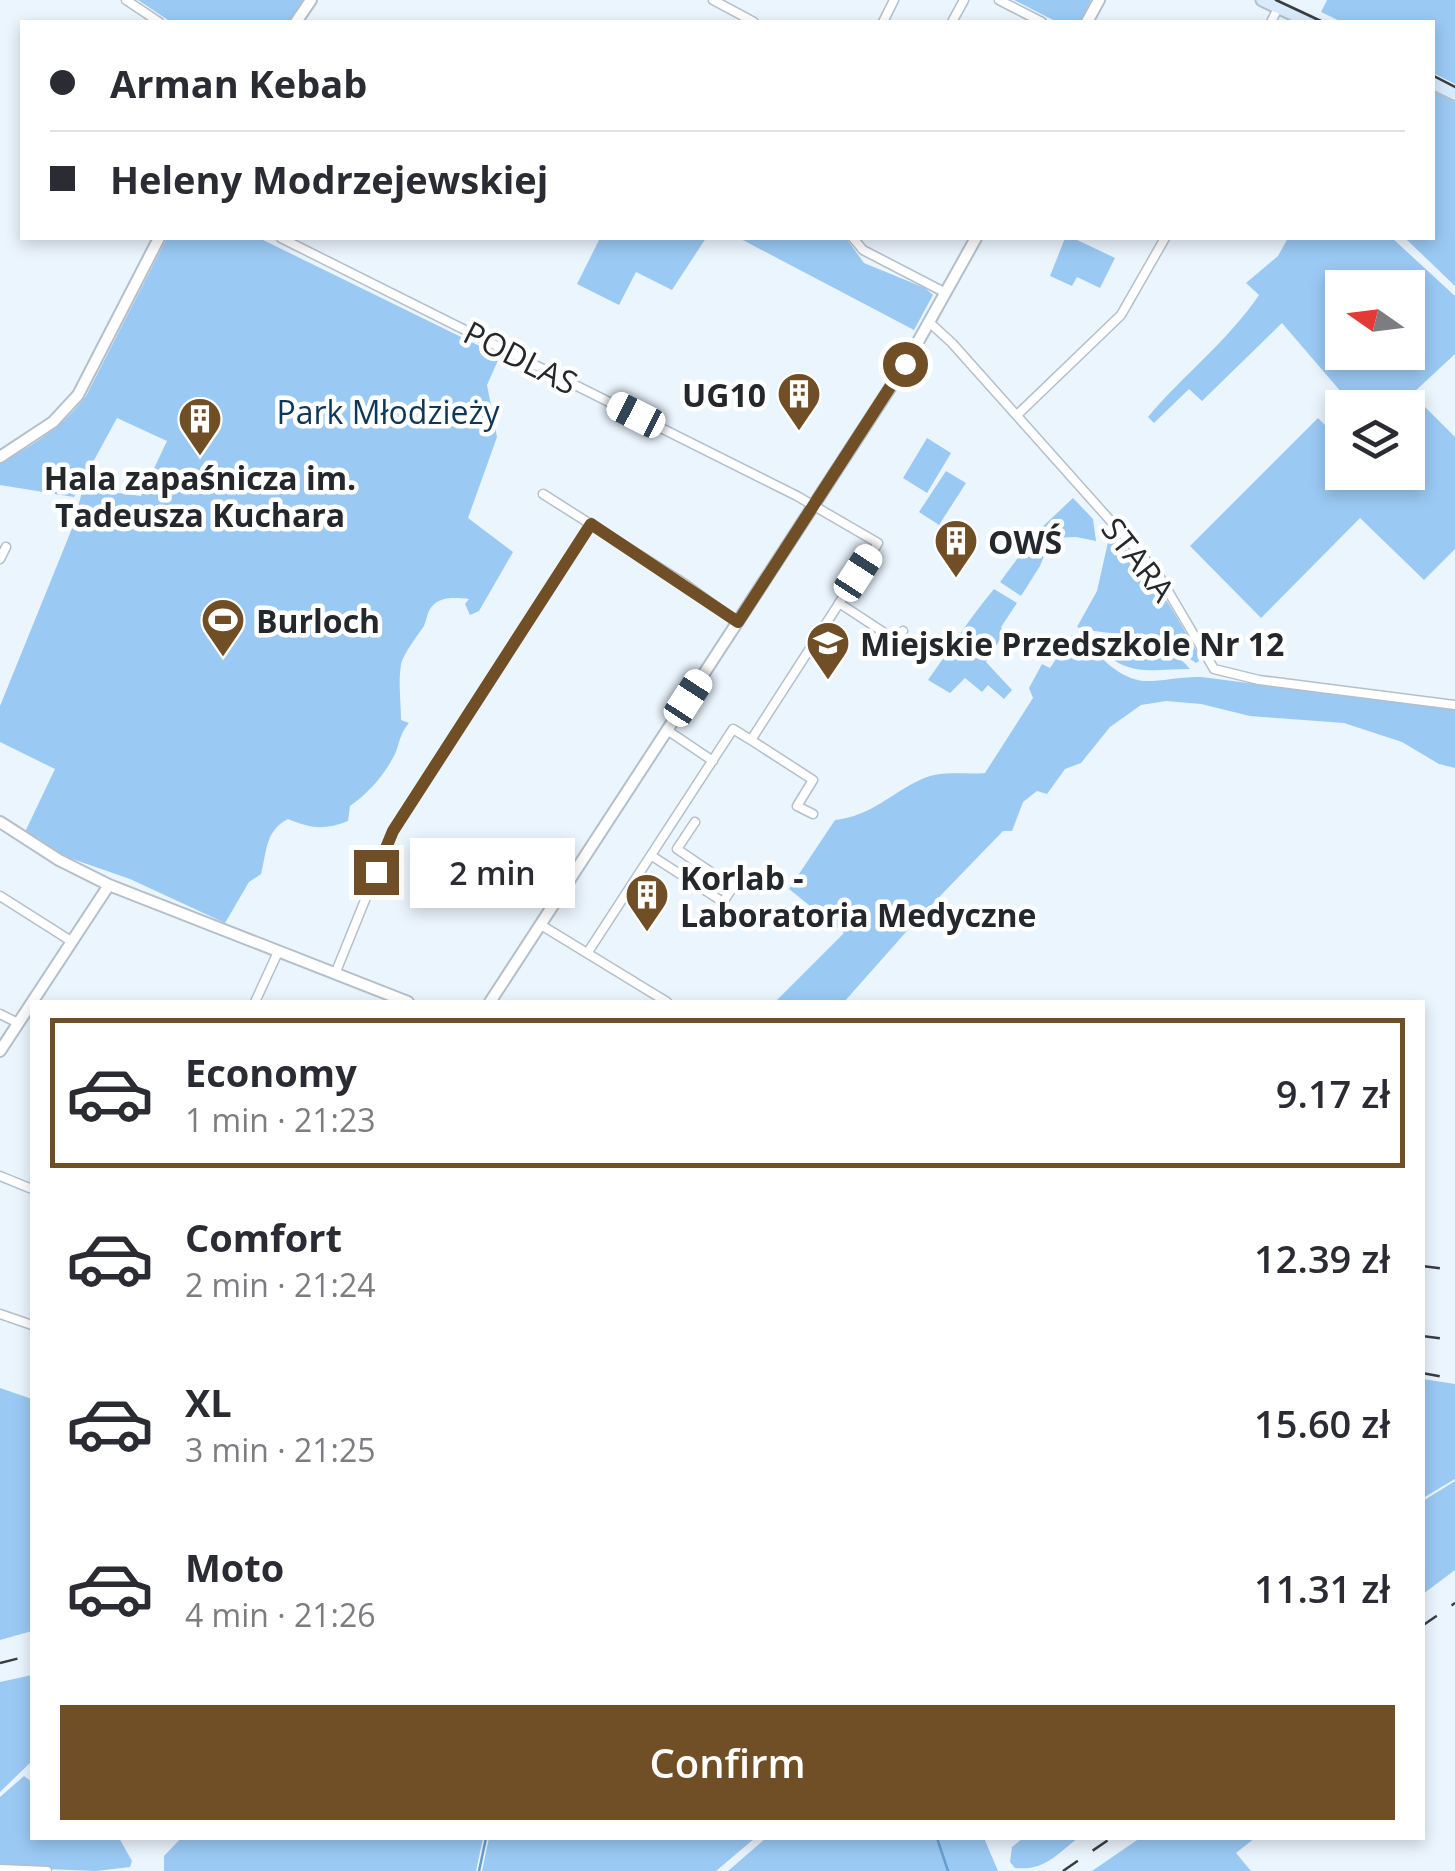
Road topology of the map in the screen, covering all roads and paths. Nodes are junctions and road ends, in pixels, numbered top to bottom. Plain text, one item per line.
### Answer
1 (126, 0) edge
2 (713, 0) edge
3 (1000, 0) edge
4 (1262, 0) edge
5 (1278, 8) junction
6 (156, 20) edge
7 (750, 20) edge
8 (1038, 20) edge
9 (1273, 20) edge
10 (1305, 20) edge
11 (158, 240) edge
12 (285, 240) edge
13 (854, 240) edge
14 (975, 240) edge
15 (1165, 240) edge
16 (946, 293) junction
17 (929, 322) junction
18 (1017, 415) junction
19 (0, 456) edge
20 (544, 494) dead end
21 (813, 505) junction
22 (591, 524) junction
23 (6, 547) dead end
24 (0, 559) edge
25 (840, 603) junction
26 (738, 622) junction
27 (903, 631) dead end
28 (1455, 705) edge
29 (667, 730) junction
30 (752, 740) junction
31 (713, 761) junction
32 (812, 814) dead end
33 (0, 822) edge
34 (694, 822) dead end
35 (652, 856) junction
36 (108, 885) junction
37 (0, 896) edge
38 (542, 925) junction
39 (71, 942) junction
40 (278, 952) junction
41 (588, 952) junction
42 (335, 974) junction
43 (33, 1000) edge
44 (256, 1000) edge
45 (403, 1000) edge
46 (491, 1000) edge
47 (664, 1000) edge
48 (30, 1005) edge
49 (0, 1014) edge
50 (18, 1023) junction
51 (0, 1051) edge
52 (0, 1176) edge
53 (30, 1187) edge
54 (0, 1314) edge
55 (30, 1324) edge
56 (0, 1869) edge
57 (47, 1871) edge

1 - 6 street
2 - 7 street
3 - 8 street
4 - 5 main road
5 - 9 street
5 - 10 main road
11 - 19 street
12 - 21 street, PODLAS
13 - 16 street
14 - 16 street
15 - 18 street
16 - 17 street
17 - 18 street, STARA
17 - 21 street
18 - 28 street, STARA
20 - 22 street
21 - 25 street, PODLAS
21 - 26 street
22 - 26 street
22 - 42 street
23 - 24 street
25 - 27 street
25 - 30 street
26 - 29 street
29 - 31 street
29 - 38 street
30 - 31 street
30 - 32 street
31 - 35 street
33 - 36 street
34 - 35 street
35 - 41 street
36 - 39 street
36 - 40 street
37 - 39 street
38 - 41 street
38 - 46 street
39 - 43 street
40 - 42 street
40 - 44 street
41 - 47 street
42 - 45 street
48 - 50 street
49 - 50 street
50 - 51 street
52 - 53 street
54 - 55 street
56 - 57 street

